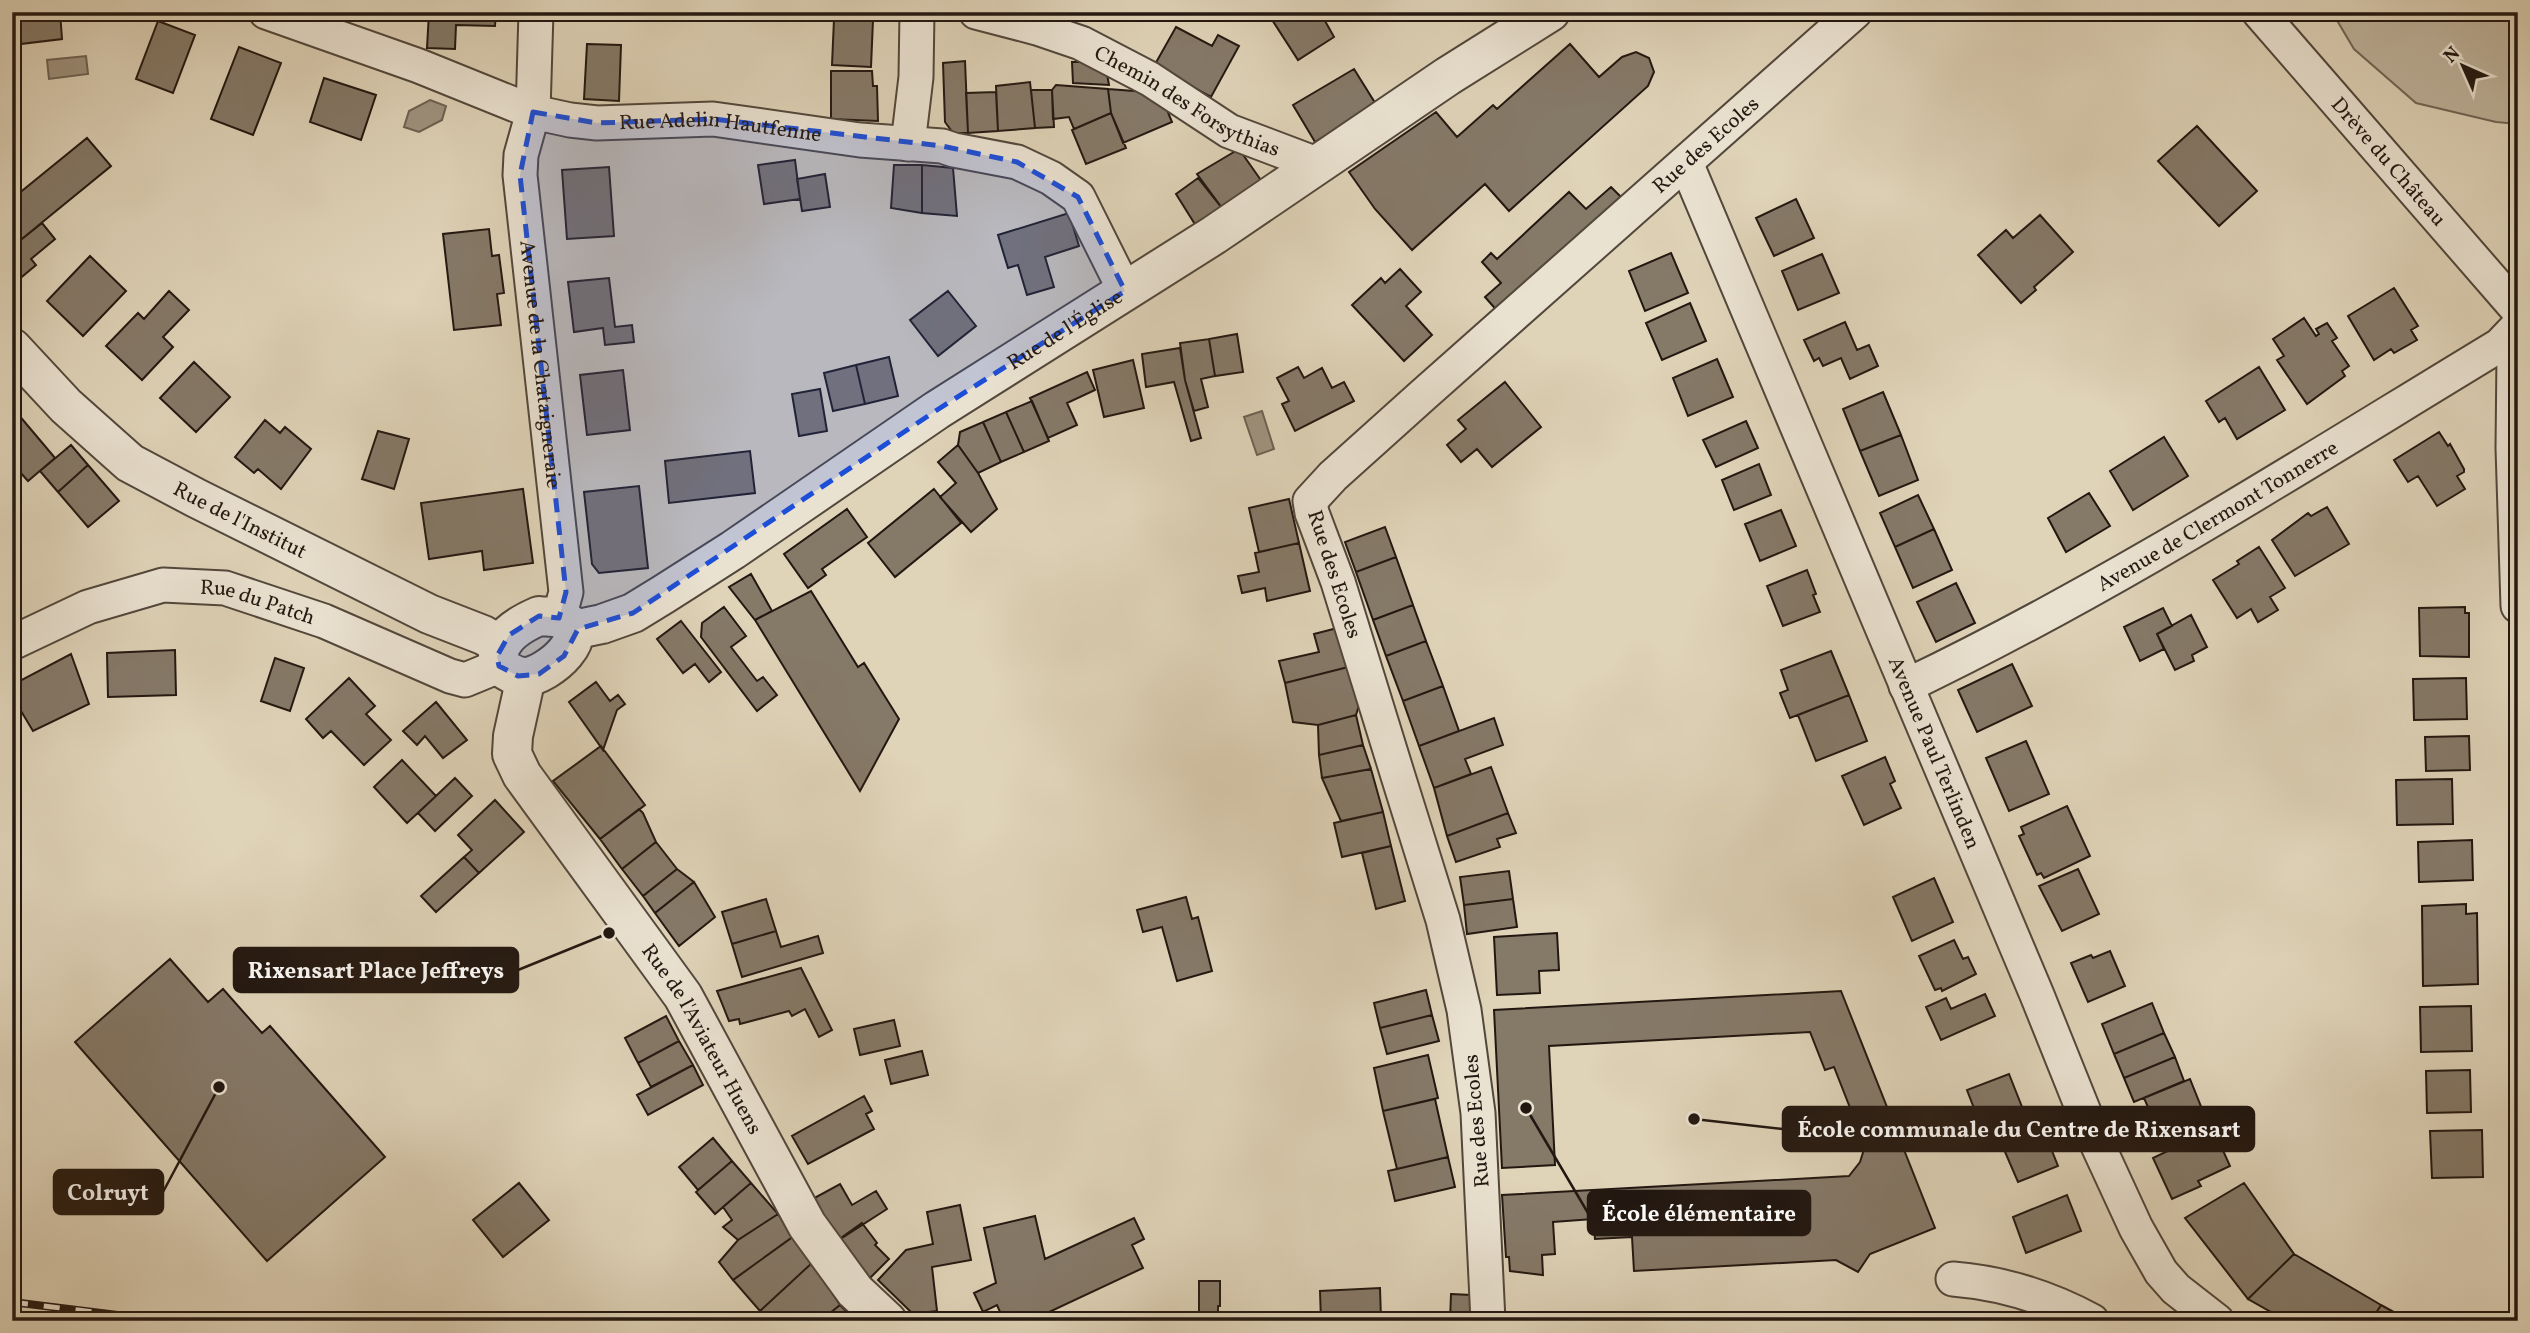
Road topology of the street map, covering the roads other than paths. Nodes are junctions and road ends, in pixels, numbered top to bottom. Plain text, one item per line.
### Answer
1 (266, 12) edge
2 (536, 12) edge
3 (917, 12) edge
4 (976, 12) edge
5 (1550, 12) edge
6 (1855, 12) edge
7 (2259, 12) edge
8 (533, 112) junction
9 (908, 144) junction
10 (1686, 163) junction
11 (1319, 165) junction
12 (1125, 291) junction
13 (2518, 310) edge
14 (2518, 326) edge
15 (2518, 343) edge
16 (12, 348) edge
17 (2518, 606) edge
18 (566, 624) junction
19 (12, 643) edge
20 (509, 663) junction
21 (1906, 685) junction
22 (1953, 1279) dead end
23 (887, 1321) edge
24 (1488, 1321) edge
25 (2092, 1321) edge
26 (2217, 1321) edge

1 - 8 street, Rue Adelin Hautfenne
2 - 8 street, Avenue de la Chataigneraie
3 - 9 street
4 - 11 street, Chemin des Forsythias
5 - 11 street, Rue de l'Église
6 - 10 street, Rue des Ecoles
7 - 13 street, Drève du Château
8 - 9 street, Rue Adelin Hautfenne
8 - 18 street, Avenue de la Chataigneraie
9 - 12 street, Rue Adelin Hautfenne
10 - 21 street, Avenue Paul Terlinden
10 - 24 street, Rue des Ecoles
11 - 12 street, Rue de l'Église
12 - 18 street, Rue de l'Église
14 - 21 street, Avenue de Clermont Tonnerre
15 - 17 street
16 - 20 street, Rue de l'Institut
18 - 20 street
18 - 20 street
19 - 20 street, Rue du Patch
20 - 23 street, Rue de l'Aviateur Huens
21 - 26 street, Avenue Paul Terlinden
22 - 25 street

